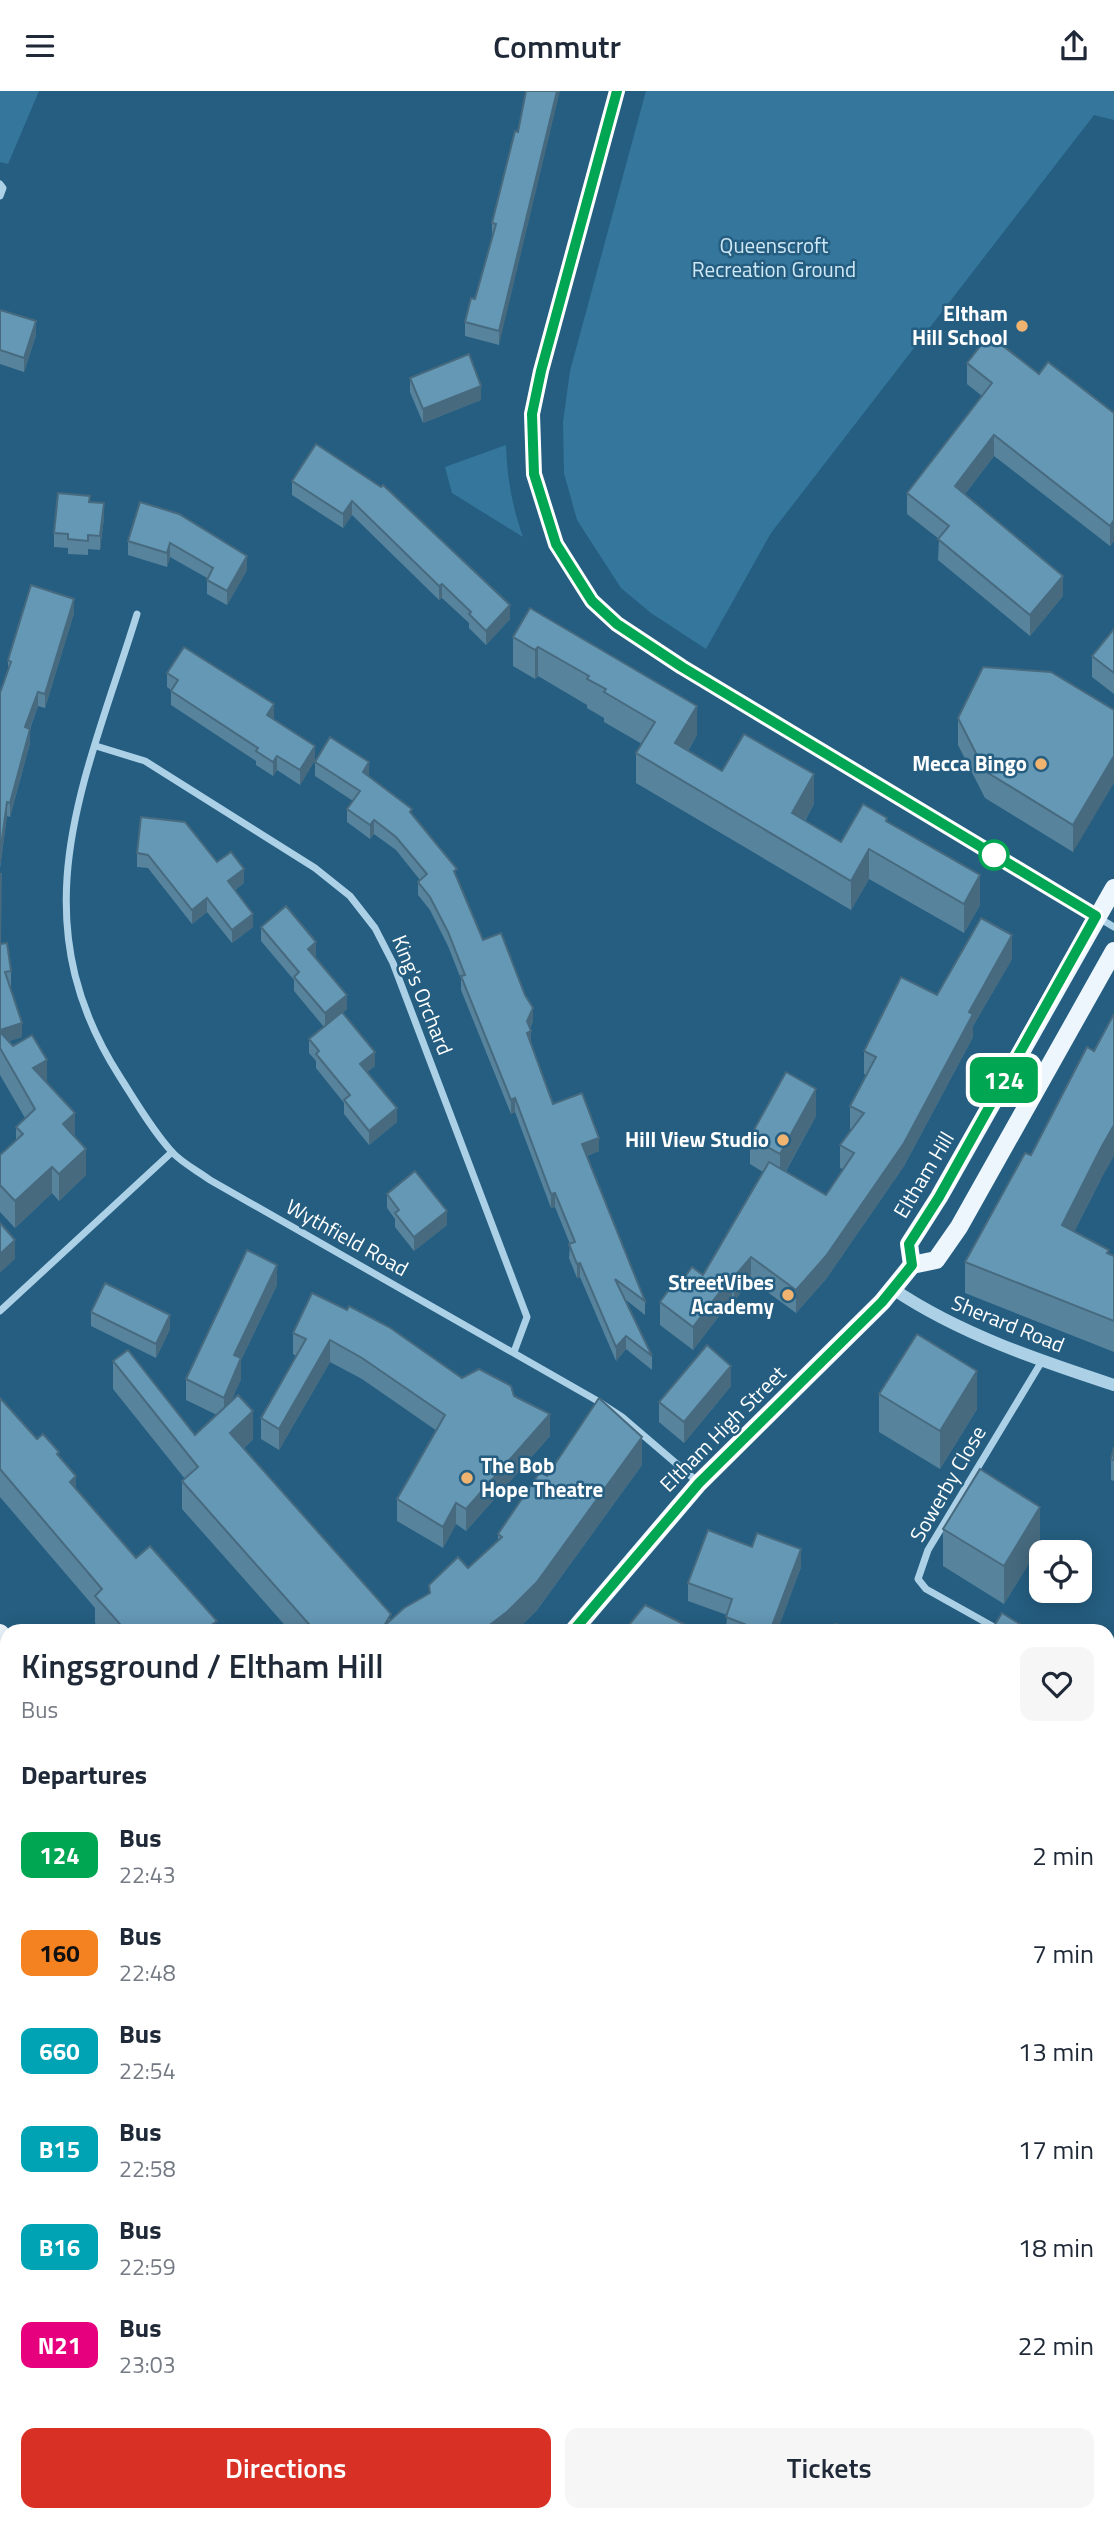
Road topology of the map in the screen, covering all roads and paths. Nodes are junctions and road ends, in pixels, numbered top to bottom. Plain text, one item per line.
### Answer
1 (617, 91) edge
2 (0, 184) edge
3 (0, 196) edge
4 (137, 614) dead end
5 (96, 745) junction
6 (1114, 888) edge
7 (1096, 916) junction
8 (1114, 927) edge
9 (1114, 951) edge
10 (172, 1152) junction
11 (912, 1265) junction
12 (893, 1289) junction
13 (0, 1311) edge
14 (514, 1352) junction
15 (1042, 1361) junction
16 (1114, 1385) edge
17 (699, 1483) junction
18 (579, 1624) edge
19 (988, 1624) edge

1 - 7 street
2 - 3 street
4 - 5 street
5 - 10 street
5 - 14 street, King's Orchard
6 - 7 main road, Eltham Hill
7 - 8 street
7 - 11 main road, Eltham Hill
9 - 11 main road
10 - 13 street
10 - 14 street, Wythfield Road
11 - 12 main road, Eltham High Street
12 - 15 street, Sherard Road
12 - 17 main road, Eltham High Street
14 - 17 street, Wythfield Road
15 - 16 street, Sherard Road
15 - 19 street, Sowerby Close
17 - 18 main road, Eltham High Street

